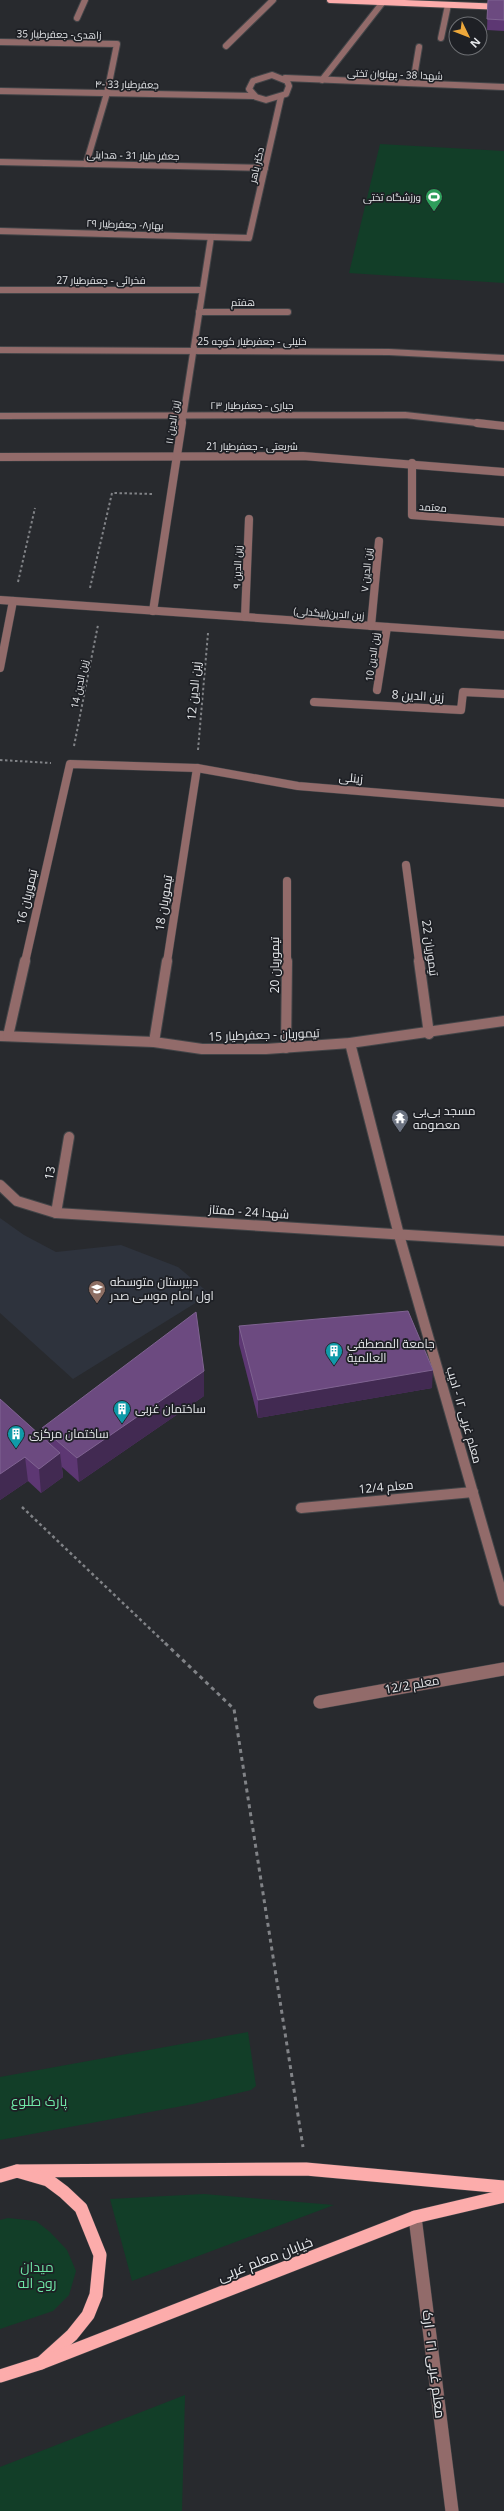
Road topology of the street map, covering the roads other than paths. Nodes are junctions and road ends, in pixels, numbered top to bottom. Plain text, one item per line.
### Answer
1 (85, 0) edge
2 (273, 0) edge
3 (330, 0) edge
4 (367, 1) edge
5 (383, 2) junction
6 (448, 4) junction
7 (504, 7) edge
8 (77, 18) dead end
9 (442, 38) dead end
10 (0, 42) edge
11 (226, 46) dead end
12 (419, 47) dead end
13 (285, 78) junction
14 (322, 80) junction
15 (413, 84) junction
16 (504, 87) edge
17 (0, 91) edge
18 (107, 93) junction
19 (254, 96) junction
20 (281, 97) junction
21 (0, 162) edge
22 (86, 164) junction
23 (265, 168) junction
24 (0, 231) edge
25 (211, 237) junction
26 (249, 238) joint
27 (0, 290) edge
28 (202, 290) junction
29 (199, 312) junction
30 (288, 312) dead end
31 (0, 350) edge
32 (193, 351) junction
33 (504, 358) edge
34 (183, 415) junction
35 (0, 416) edge
36 (504, 426) edge
37 (0, 457) edge
38 (176, 457) junction
39 (412, 463) junction
40 (504, 472) edge
41 (249, 519) dead end
42 (504, 522) edge
43 (379, 541) dead end
44 (0, 600) edge
45 (13, 601) junction
46 (153, 611) junction
47 (245, 617) junction
48 (370, 626) junction
49 (386, 627) junction
50 (504, 635) edge
51 (0, 668) edge
52 (377, 690) dead end
53 (504, 694) edge
54 (314, 702) dead end
55 (70, 764) joint
56 (196, 768) junction
57 (504, 803) edge
58 (406, 865) dead end
59 (287, 881) dead end
60 (504, 1021) edge
61 (430, 1034) junction
62 (4, 1036) edge
63 (154, 1042) junction
64 (350, 1043) junction
65 (286, 1048) junction
66 (69, 1137) dead end
67 (0, 1185) edge
68 (56, 1213) junction
69 (399, 1235) junction
70 (504, 1241) edge
71 (472, 1492) junction
72 (301, 1508) dead end
73 (504, 1601) edge
74 (504, 1669) edge
75 (320, 1702) dead end
76 (17, 2171) junction
77 (0, 2176) edge
78 (504, 2187) edge
79 (504, 2196) edge
80 (415, 2217) junction
81 (41, 2363) junction
82 (0, 2376) edge
83 (452, 2511) edge

1 - 8 street
2 - 11 street
3 - 4 main road
4 - 5 main road
5 - 6 main road
5 - 14 street
6 - 7 main road
6 - 9 street
10 - 18 street, زاهدی- جعفرطیار 35
12 - 15 street
13 - 14 street, شهدا 38 - پهلوان تختی
13 - 19 street
13 - 20 street
14 - 15 street, شهدا 38 - پهلوان تختی
15 - 16 street, شهدا 38 - پهلوان تختی
17 - 18 street, ۴- جعفرطیار 33
18 - 19 street, ۴- جعفرطیار 33
18 - 22 street
19 - 20 street
20 - 23 street, دکتر باهر
21 - 22 street, جعفر طیار 31 - هدایتی
22 - 23 street, جعفر طیار 31 - هدایتی
23 - 26 street, دکتر باهر
24 - 25 street, بهار۸- جعفرطیار ۲۹
25 - 26 street, بهار۸- جعفرطیار ۲۹
25 - 28 street, زین الدین ۱۱
27 - 28 street, فخرائی - جعفرطیار 27
28 - 29 street, زین الدین ۱۱
29 - 30 street, هفتم
29 - 32 street, زین الدین ۱۱
31 - 32 street, خلیلی - جعفرطیار کوچه 25
32 - 33 street, خلیلی - جعفرطیار کوچه 25
32 - 34 street, زین الدین ۱۱
34 - 35 street, جباری - جعفرطیار ۲۳
34 - 36 street, جباری - جعفرطیار ۲۳
34 - 38 street, زین الدین ۱۱
37 - 38 street, شریعتی - جعفرطیار 21
38 - 39 street, شریعتی - جعفرطیار 21
38 - 46 street, زین الدین ۱۱
39 - 40 street, شریعتی - جعفرطیار 21
39 - 42 street, معتمد
41 - 47 street, زین الدین ۹
43 - 48 street, زین الدین ۷
44 - 45 street, زین الدین(بیگدلی)
45 - 46 street, زین الدین(بیگدلی)
45 - 51 street
46 - 47 street, زین الدین(بیگدلی)
47 - 48 street, زین الدین(بیگدلی)
48 - 49 street, زین الدین(بیگدلی)
49 - 50 street, زین الدین(بیگدلی)
49 - 52 street, زین الدین 10
53 - 54 street, زین الدین 8
55 - 56 street, زینلی
55 - 62 street, تیموریان 16
56 - 57 street, زینلی
56 - 63 street, تیموریان 18
58 - 61 street, تیموریان 22
59 - 65 street, تیموریان 20
60 - 61 street, تیموریان - جعفرطیار 15
61 - 64 street, تیموریان - جعفرطیار 15
62 - 63 street, تیموریان - جعفرطیار 15
63 - 65 street, تیموریان - جعفرطیار 15
64 - 65 street, تیموریان - جعفرطیار 15
64 - 69 street, معلم غربی ۱۲ - ادیب
66 - 68 street, 13
67 - 68 street, شهدا 24 - ممتاز
68 - 69 street, شهدا 24 - ممتاز
69 - 70 street, شهدا 24 - ممتاز
69 - 71 street, معلم غربی ۱۲ - ادیب
71 - 72 street, معلم 12/4
71 - 73 street, معلم غربی ۱۲ - ادیب
74 - 75 street, معلم 12/2
76 - 77 main road
76 - 78 main road
76 - 81 main road
79 - 80 main road, خیابان معلم غربی
80 - 81 main road, خیابان معلم غربی
80 - 83 street, معلم غربی ۲۱ - ارک
81 - 82 main road, خیابان معلم غربی

